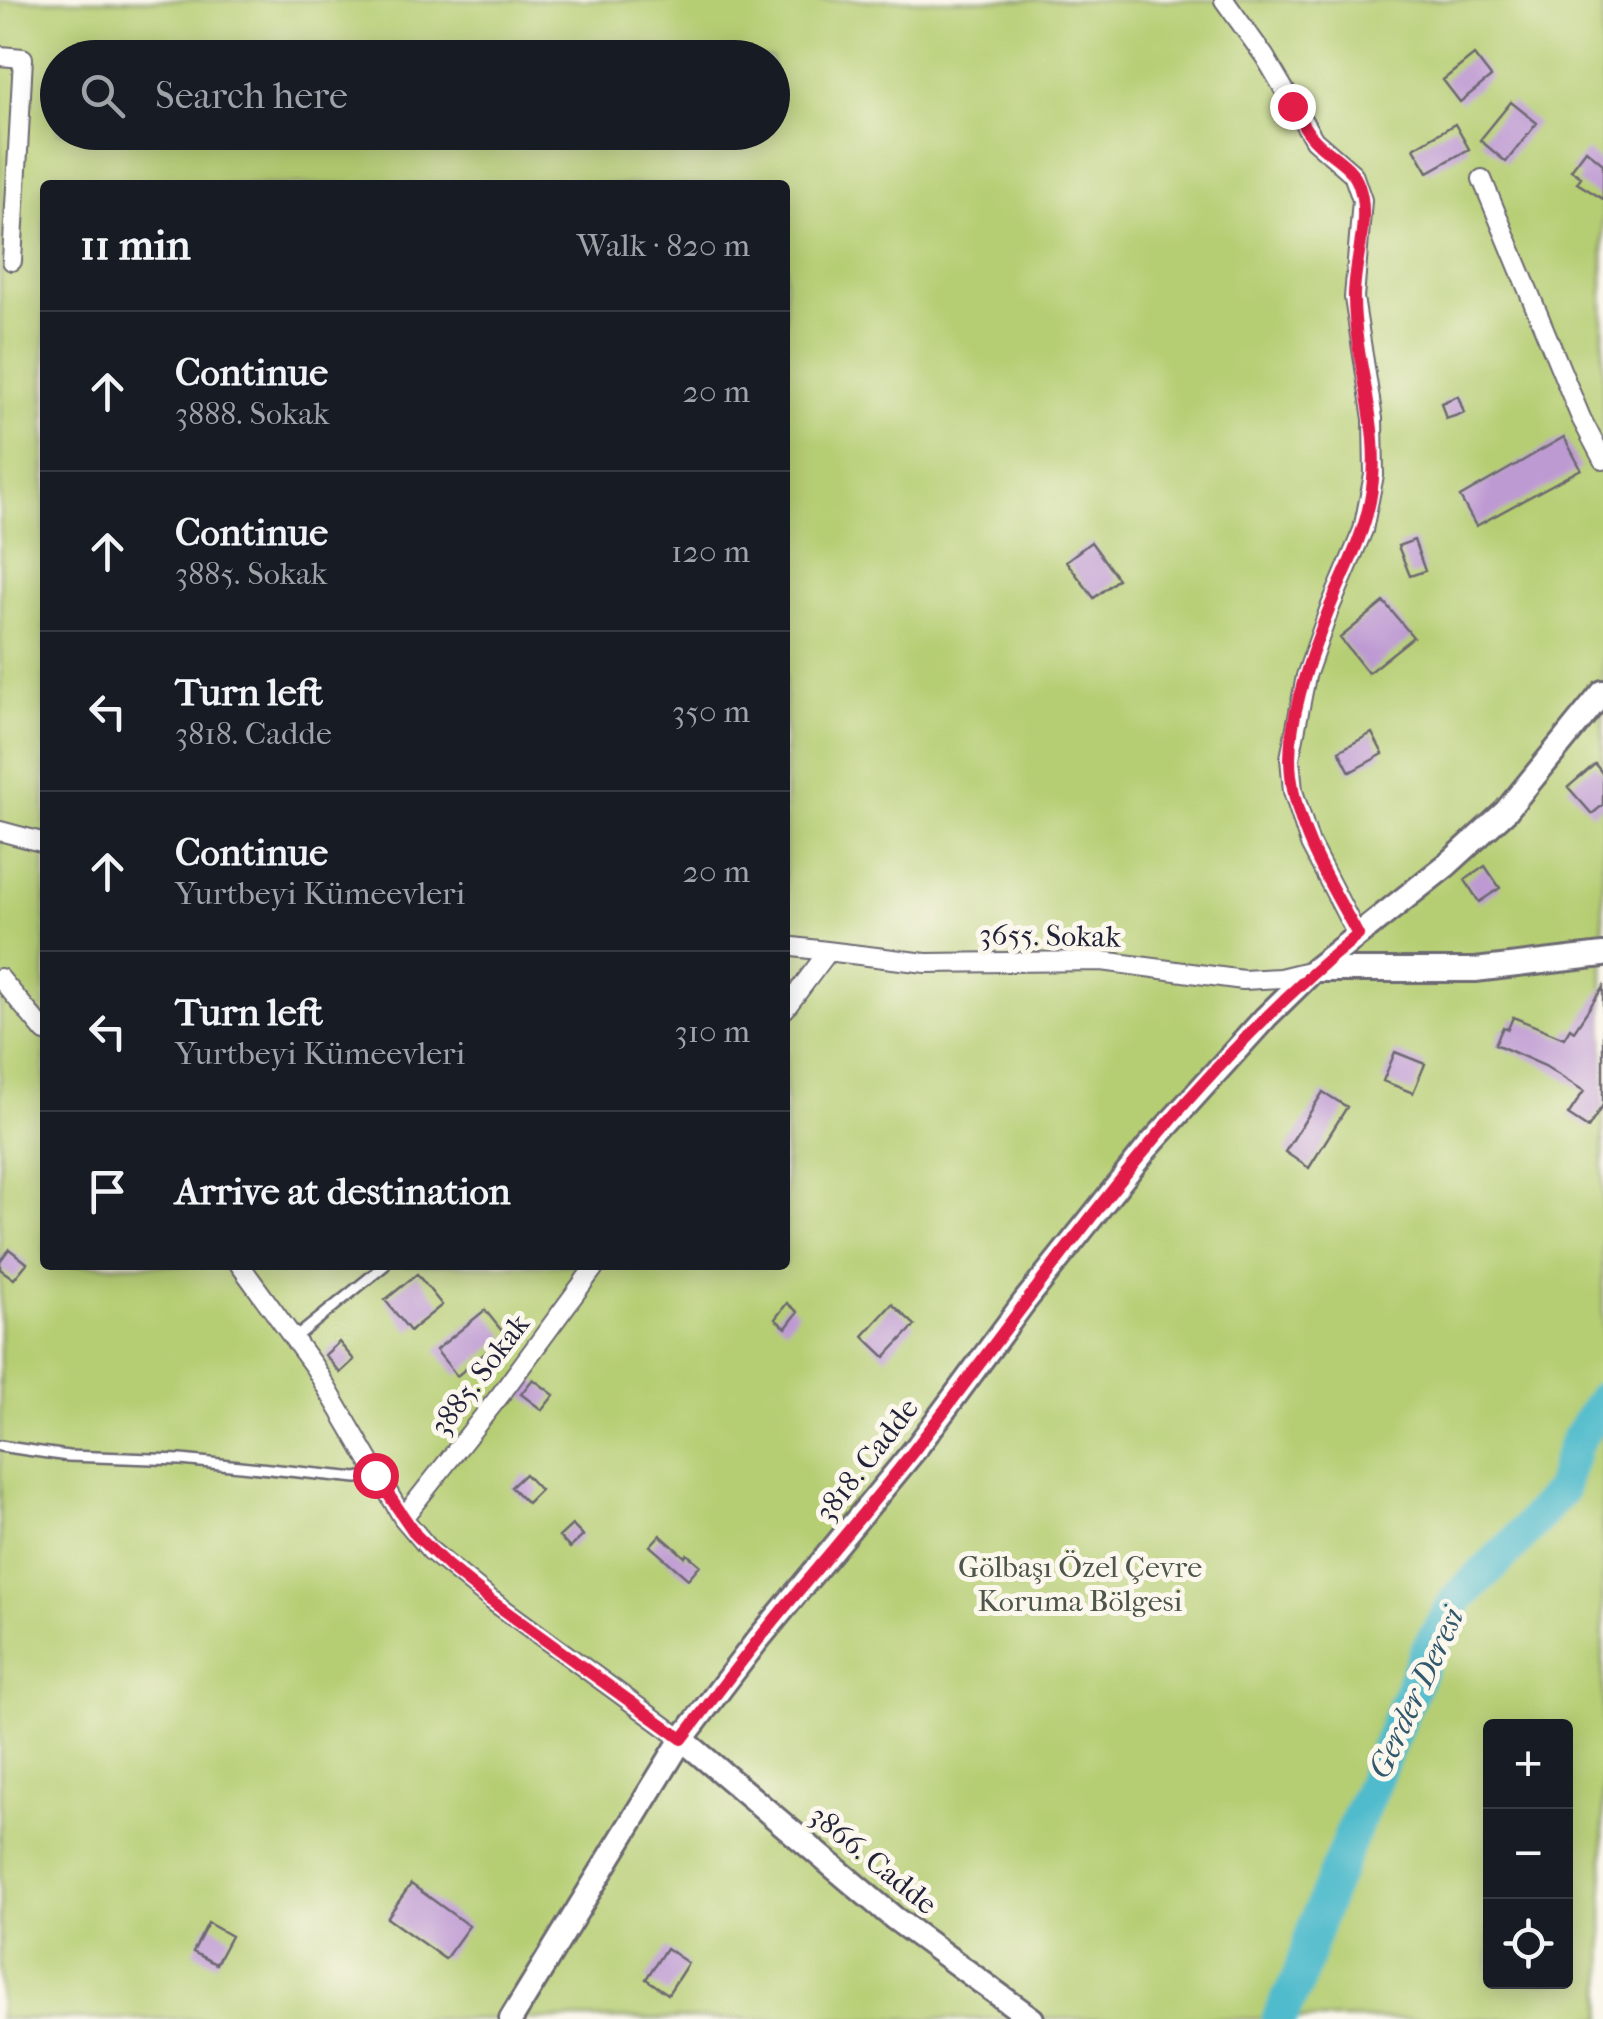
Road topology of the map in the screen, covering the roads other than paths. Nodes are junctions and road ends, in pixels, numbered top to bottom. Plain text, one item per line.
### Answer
1 (1224, 0) edge
2 (0, 56) edge
3 (1482, 180) dead end
4 (12, 262) dead end
5 (1603, 460) edge
6 (1603, 692) edge
7 (0, 832) edge
8 (40, 842) edge
9 (1358, 935) junction
10 (790, 947) edge
11 (828, 952) junction
12 (1603, 955) edge
13 (1314, 970) junction
14 (0, 978) edge
15 (790, 1003) edge
16 (40, 1026) edge
17 (244, 1270) edge
18 (379, 1270) edge
19 (592, 1270) edge
20 (295, 1338) junction
21 (0, 1446) edge
22 (375, 1475) junction
23 (403, 1518) junction
24 (682, 1739) junction
25 (511, 2019) edge
26 (1032, 2019) edge

1 - 9 street
2 - 4 street
3 - 5 street
6 - 9 street, 3818. Cadde
7 - 8 street
9 - 13 street, 3818. Cadde
10 - 11 street, 3655. Sokak
11 - 13 street, 3655. Sokak
11 - 15 street
12 - 13 street
13 - 24 street, 3818. Cadde
14 - 16 street
17 - 20 street
18 - 20 lane
19 - 23 street, 3885. Sokak
20 - 22 street
21 - 22 lane
22 - 23 street
23 - 24 street
24 - 25 street, 3818. Cadde
24 - 26 street, 3866. Cadde

